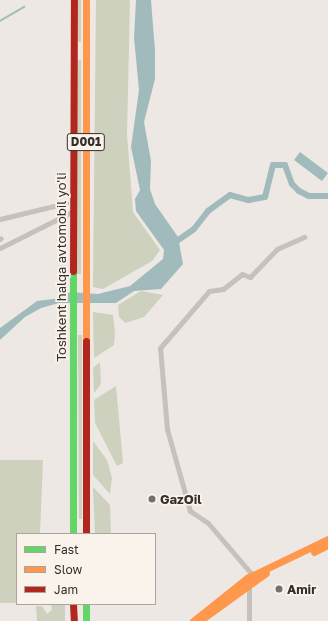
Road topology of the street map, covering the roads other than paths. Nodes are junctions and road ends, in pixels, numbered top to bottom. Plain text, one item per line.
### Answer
1 (74, 0) edge
2 (86, 0) edge
3 (74, 50) junction
4 (86, 50) junction
5 (66, 203) dead end
6 (74, 211) junction
7 (0, 219) edge
8 (304, 237) dead end
9 (0, 248) edge
10 (73, 531) edge
11 (86, 531) edge
12 (328, 539) edge
13 (328, 545) edge
14 (251, 578) junction
15 (73, 605) edge
16 (86, 605) edge
17 (212, 607) junction
18 (74, 621) edge
19 (86, 621) edge
20 (193, 621) edge
21 (200, 621) edge
22 (249, 621) edge

1 - 3 main road, Toshkent halqa avtomobil yo'li / D001
2 - 4 main road, Toshkent halqa avtomobil yo'li / D001
3 - 4 main road
3 - 6 main road, Toshkent halqa avtomobil yo'li / D001
4 - 11 main road, Toshkent halqa avtomobil yo'li / D001
5 - 7 street
6 - 9 street
6 - 10 main road, Toshkent halqa avtomobil yo'li / D001
8 - 14 street
10 - 11 main road
12 - 14 main road
13 - 14 main road
14 - 17 main road
14 - 22 street
15 - 18 main road
16 - 19 main road
17 - 20 main road
17 - 21 main road

